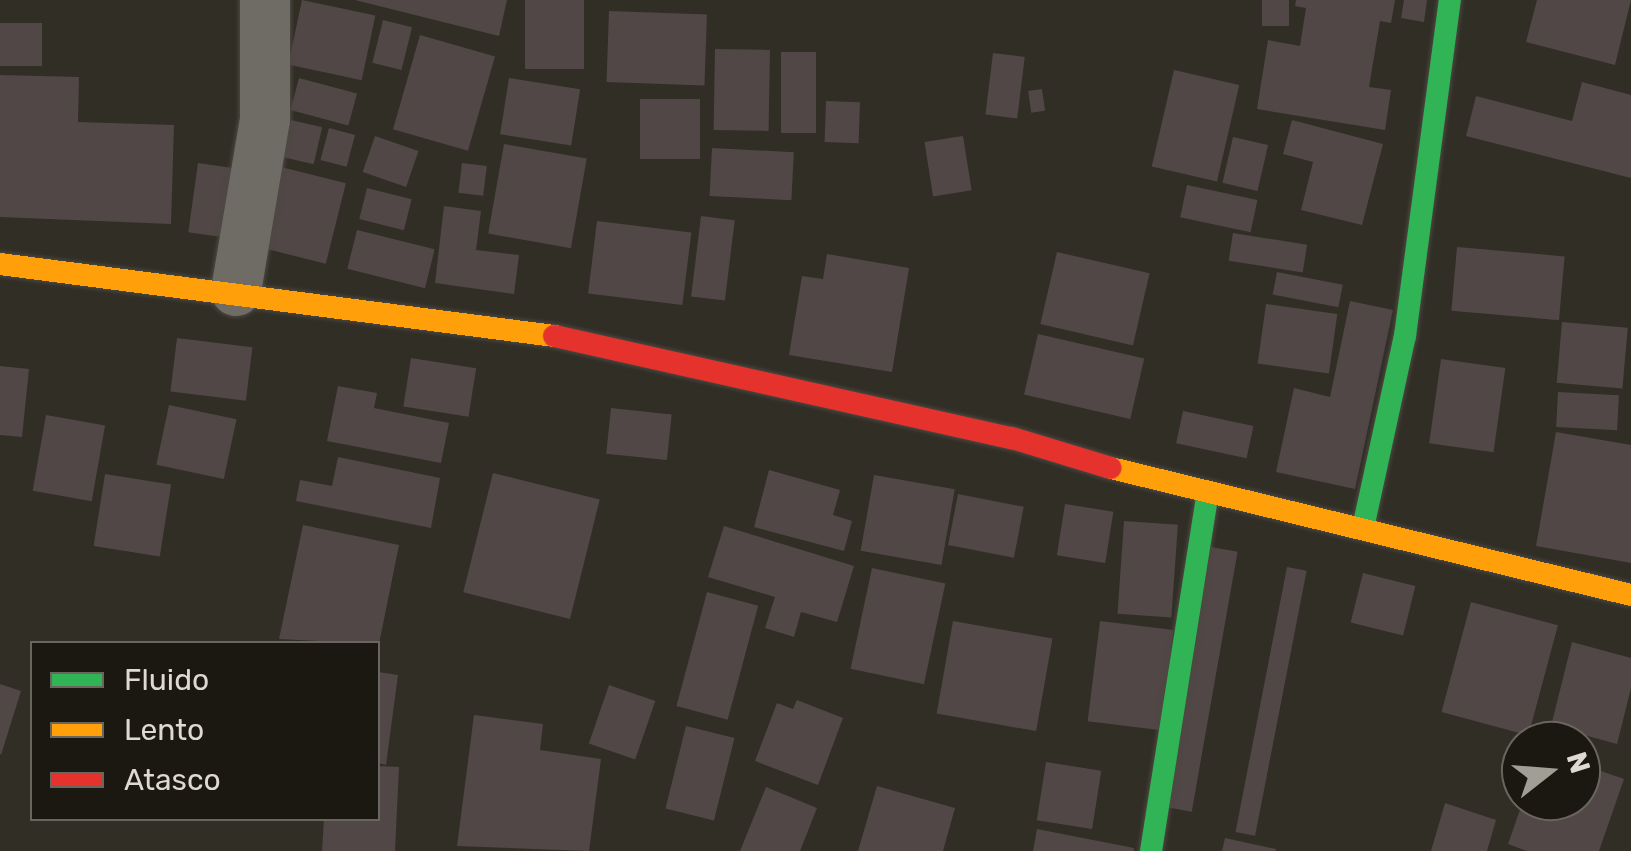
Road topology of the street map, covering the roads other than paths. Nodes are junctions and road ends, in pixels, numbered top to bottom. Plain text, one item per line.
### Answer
1 (265, 0) edge
2 (1450, 0) edge
3 (0, 264) edge
4 (236, 291) junction
5 (1206, 496) junction
6 (1363, 528) junction
7 (1631, 596) edge
8 (1151, 851) edge

1 - 4 street
2 - 6 street
3 - 4 street
4 - 5 street
5 - 6 street
5 - 8 street
6 - 7 street

